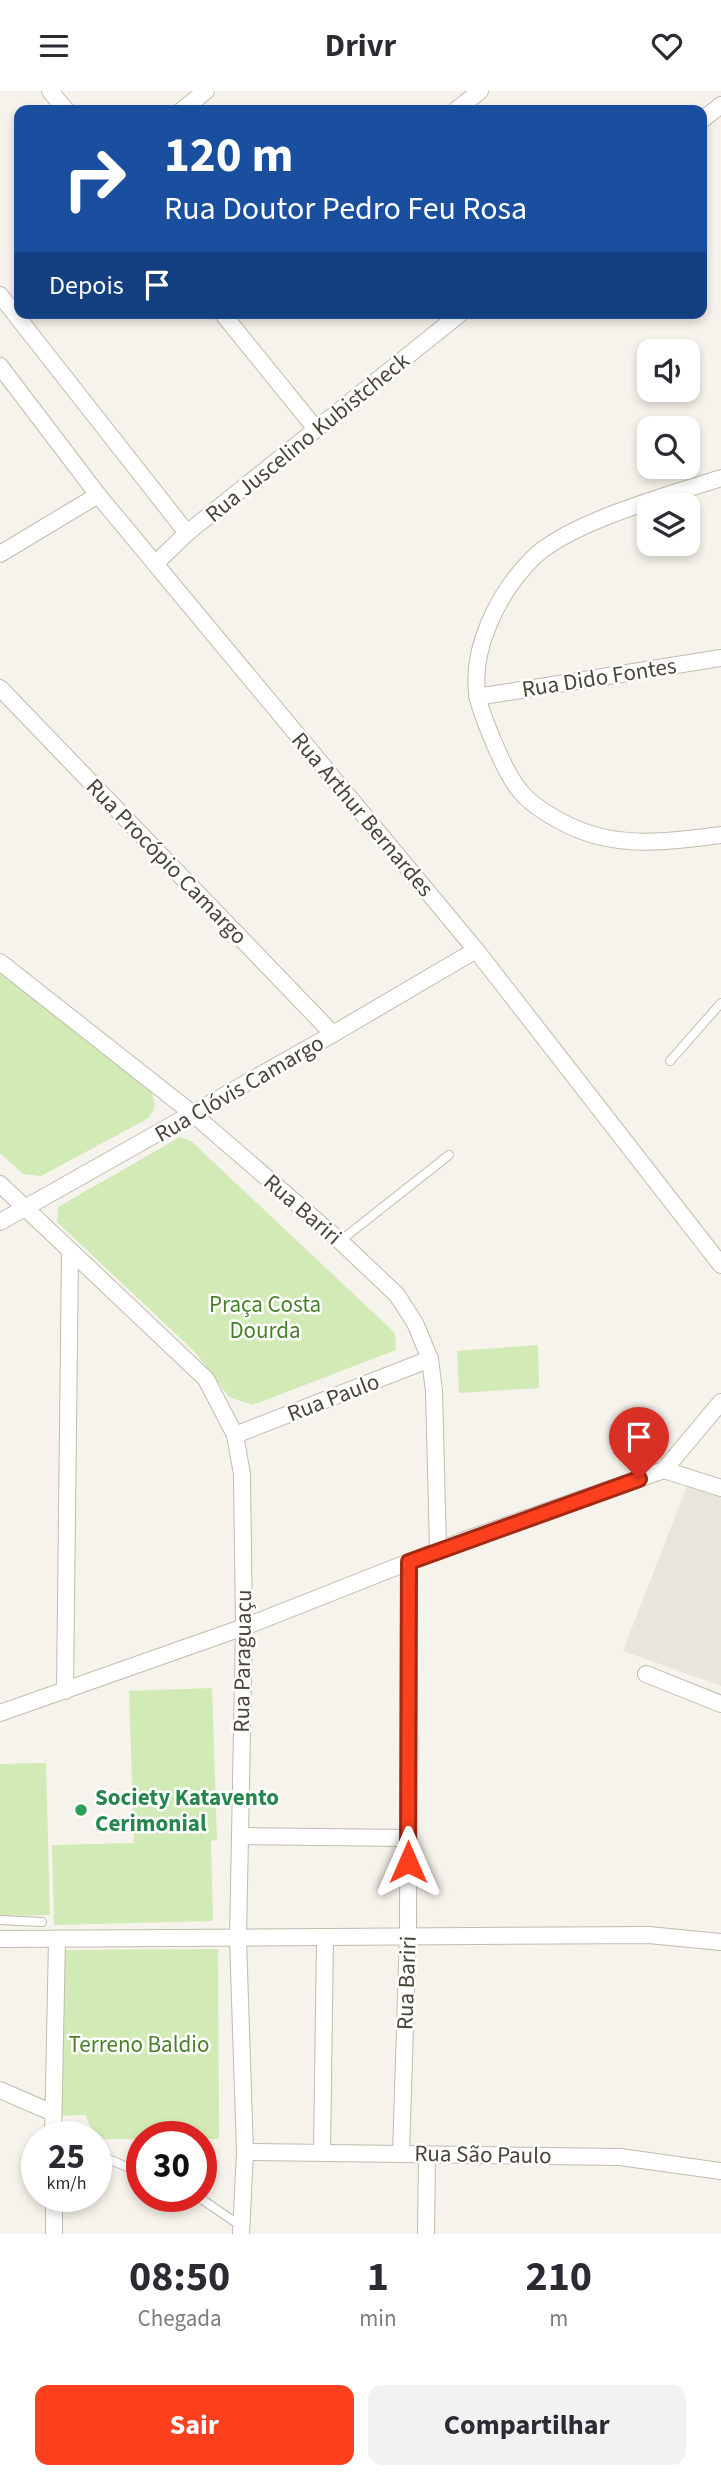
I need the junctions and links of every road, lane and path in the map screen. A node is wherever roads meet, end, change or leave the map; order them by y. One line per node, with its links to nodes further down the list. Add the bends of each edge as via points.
1 (50, 91): 3 (street)
2 (206, 91): 4 (street)
3 (61, 105)
4 (188, 105)
5 (721, 105): 6 (street)
6 (707, 116)
7 (0, 295): 8 (street)
8 (14, 313)
9 (19, 319): 16 (street)
10 (227, 319): 13 (street)
11 (454, 319): 13 (street, Rua Juscelino Kubistcheck)
12 (0, 366): 15 (street, Rua Arthur Bernardes)
13 (316, 429): 16 (street, Rua Juscelino Kubistcheck)
14 (721, 478): 21 (street, via 597,522 533,558 509,586 485,634 477,666)
15 (98, 495): 17 (street); 18 (street, Rua Arthur Bernardes)
16 (187, 533): 18 (street, Rua Juscelino Kubistcheck)
17 (0, 554)
18 (155, 564): 23 (street, Rua Arthur Bernardes)
19 (721, 658): 21 (street, Rua Dido Fontes)
20 (0, 688): 26 (street, Rua Procópio Camargo)
21 (477, 697): 22 (street, via 519,794 571,826 613,839 659,843)
22 (721, 835)
23 (476, 950): 26 (street, Rua Clóvis Camargo); 35 (street, Rua Arthur Bernardes)
24 (0, 962): 28 (street, Rua Bariri)
25 (721, 1003): 27 (lane)
26 (333, 1034): 28 (street, Rua Clóvis Camargo)
27 (670, 1062)
28 (193, 1114): 31 (street, Rua Clóvis Camargo); 33 (street, Rua Bariri)
29 (449, 1154): 33 (lane)
30 (0, 1184): 31 (street, Rua Paraguaçu)
31 (28, 1207): 32 (street, Rua Clóvis Camargo); 34 (street, Rua Paraguaçu)
32 (0, 1222)
33 (340, 1241): 36 (street, Rua Bariri, via 397,1295)
34 (70, 1251): 38 (street, Rua Paraguaçu, via 206,1379); 45 (street)
35 (721, 1265)
36 (430, 1359): 38 (street, Rua Paulo); 41 (street, Rua Bariri)
37 (721, 1402): 39 (street)
38 (235, 1435): 43 (street, Rua Paraguaçu, via 242,1475)
39 (664, 1470): 40 (street); 41 (street)
40 (721, 1488)
41 (438, 1550): 42 (street)
42 (409, 1562): 43 (street); 49 (street, Rua Bariri)
43 (244, 1627): 45 (street); 48 (street, Rua Paraguaçu)
44 (646, 1674): 46 (street)
45 (65, 1691): 47 (street)
46 (721, 1704)
47 (0, 1713)
48 (240, 1836): 49 (street); 56 (street, Rua Paraguaçu)
49 (408, 1838): 52 (street, Rua Bariri)
50 (0, 1920): 51 (lane)
51 (42, 1922)
52 (408, 1934): 53 (street); 57 (street, via 649,1935); 63 (street, Rua Bariri)
53 (325, 1938): 56 (street); 62 (street)
54 (0, 1939): 55 (street)
55 (57, 1939): 56 (street); 59 (street)
56 (238, 1939): 61 (street, Rua Paraguaçu)
57 (721, 1942)
58 (0, 2089): 59 (street)
59 (53, 2113): 60 (street)
60 (53, 2121)
61 (245, 2151): 62 (street, Rua São Paulo); 68 (street, Rua Paraguaçu)
62 (322, 2151): 63 (street, Rua São Paulo)
63 (401, 2153): 64 (street, Rua São Paulo)
64 (427, 2154): 65 (street, Rua São Paulo, via 620,2157); 70 (street)
65 (721, 2171)
66 (217, 2211): 68 (lane)
67 (54, 2212): 69 (street)
68 (241, 2230)
69 (54, 2234)
70 (426, 2234)

